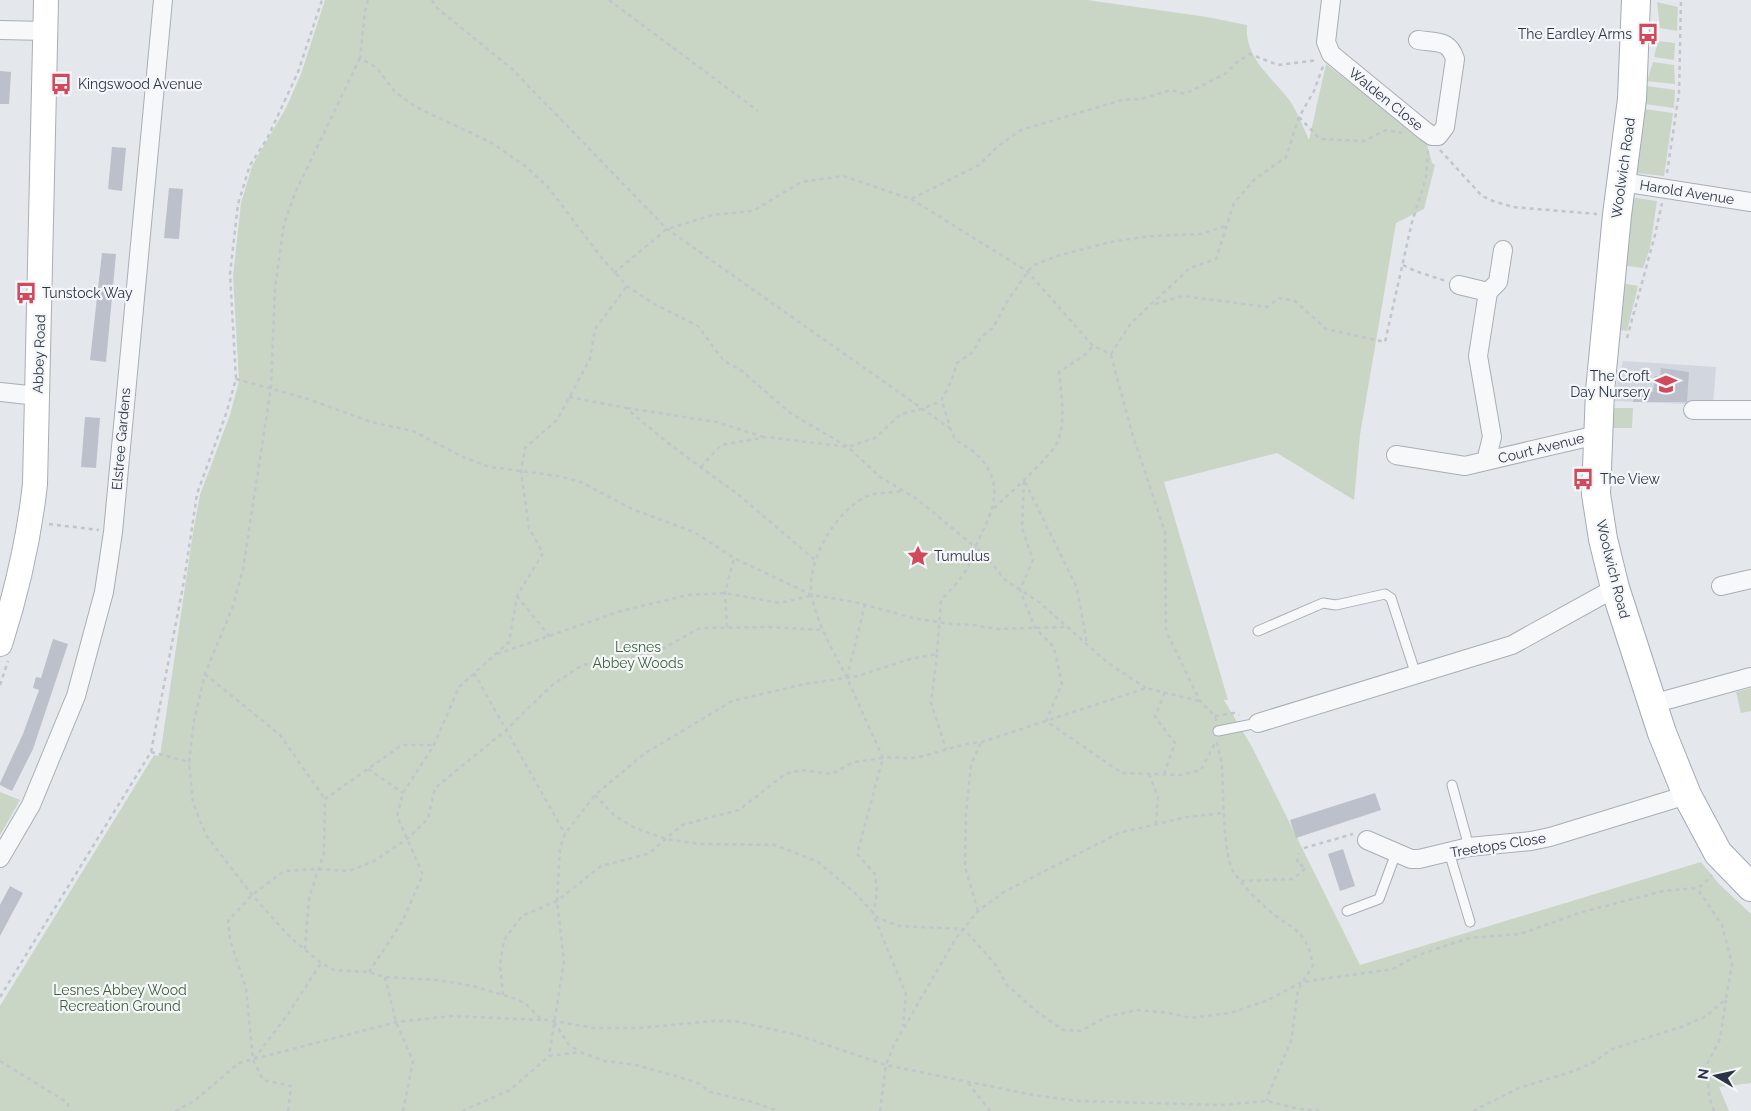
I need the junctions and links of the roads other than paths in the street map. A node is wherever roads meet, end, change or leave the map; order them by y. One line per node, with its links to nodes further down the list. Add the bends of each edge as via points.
1 (46, 0): 6 (main road, Abbey Road)
2 (163, 0): 36 (street, Elstree Gardens, via 113,532 104,592 76,696 32,805)
3 (1330, 0): 7 (street, Walden Close, via 1326,42 1331,54 1432,136 1438,136 1445,127 1455,60 1447,44)
4 (1637, 4): 8 (main road, Woolwich Road, via 1632,99)
5 (0, 30): 6 (street)
6 (46, 31): 14 (main road, Abbey Road)
7 (1418, 40)
8 (1622, 182): 9 (street, Harold Avenue); 17 (main road, Woolwich Road, via 1616,215)
9 (1751, 202)
10 (1503, 250): 12 (street, via 1498,282)
11 (1459, 285): 12 (street)
12 (1488, 292): 19 (street, via 1478,356 1492,437)
13 (0, 392): 14 (street)
14 (38, 396): 24 (main road, Abbey Road, via 30,531 16,594)
15 (1693, 410): 16 (street)
16 (1751, 410)
17 (1597, 435): 19 (street, Court Avenue); 22 (main road, Woolwich Road, via 1596,494 1603,540)
18 (1396, 455): 19 (street, Court Avenue, via 1465,466)
19 (1486, 461)
20 (1751, 579): 21 (street)
21 (1721, 586)
22 (1616, 588): 25 (street, via 1512,645); 27 (main road, Woolwich Road)
23 (1258, 631): 25 (lane, via 1323,603 1336,605 1385,594 1392,598)
24 (0, 644)
25 (1416, 675): 28 (street)
26 (1751, 677): 27 (street)
27 (1652, 704): 31 (main road, Woolwich Road)
28 (1258, 723): 29 (lane)
29 (1218, 731)
30 (1452, 785): 33 (lane)
31 (1687, 795): 33 (street, Treetops Close, via 1550,837); 37 (main road, Woolwich Road, via 1718,852)
32 (1367, 840): 35 (street, Treetops Close)
33 (1469, 847): 34 (street, Treetops Close)
34 (1449, 852): 35 (street, Treetops Close, via 1420,859); 39 (lane)
35 (1396, 853): 38 (lane, via 1379,899)
36 (0, 858)
37 (1751, 887)
38 (1347, 910)
39 (1470, 922)

